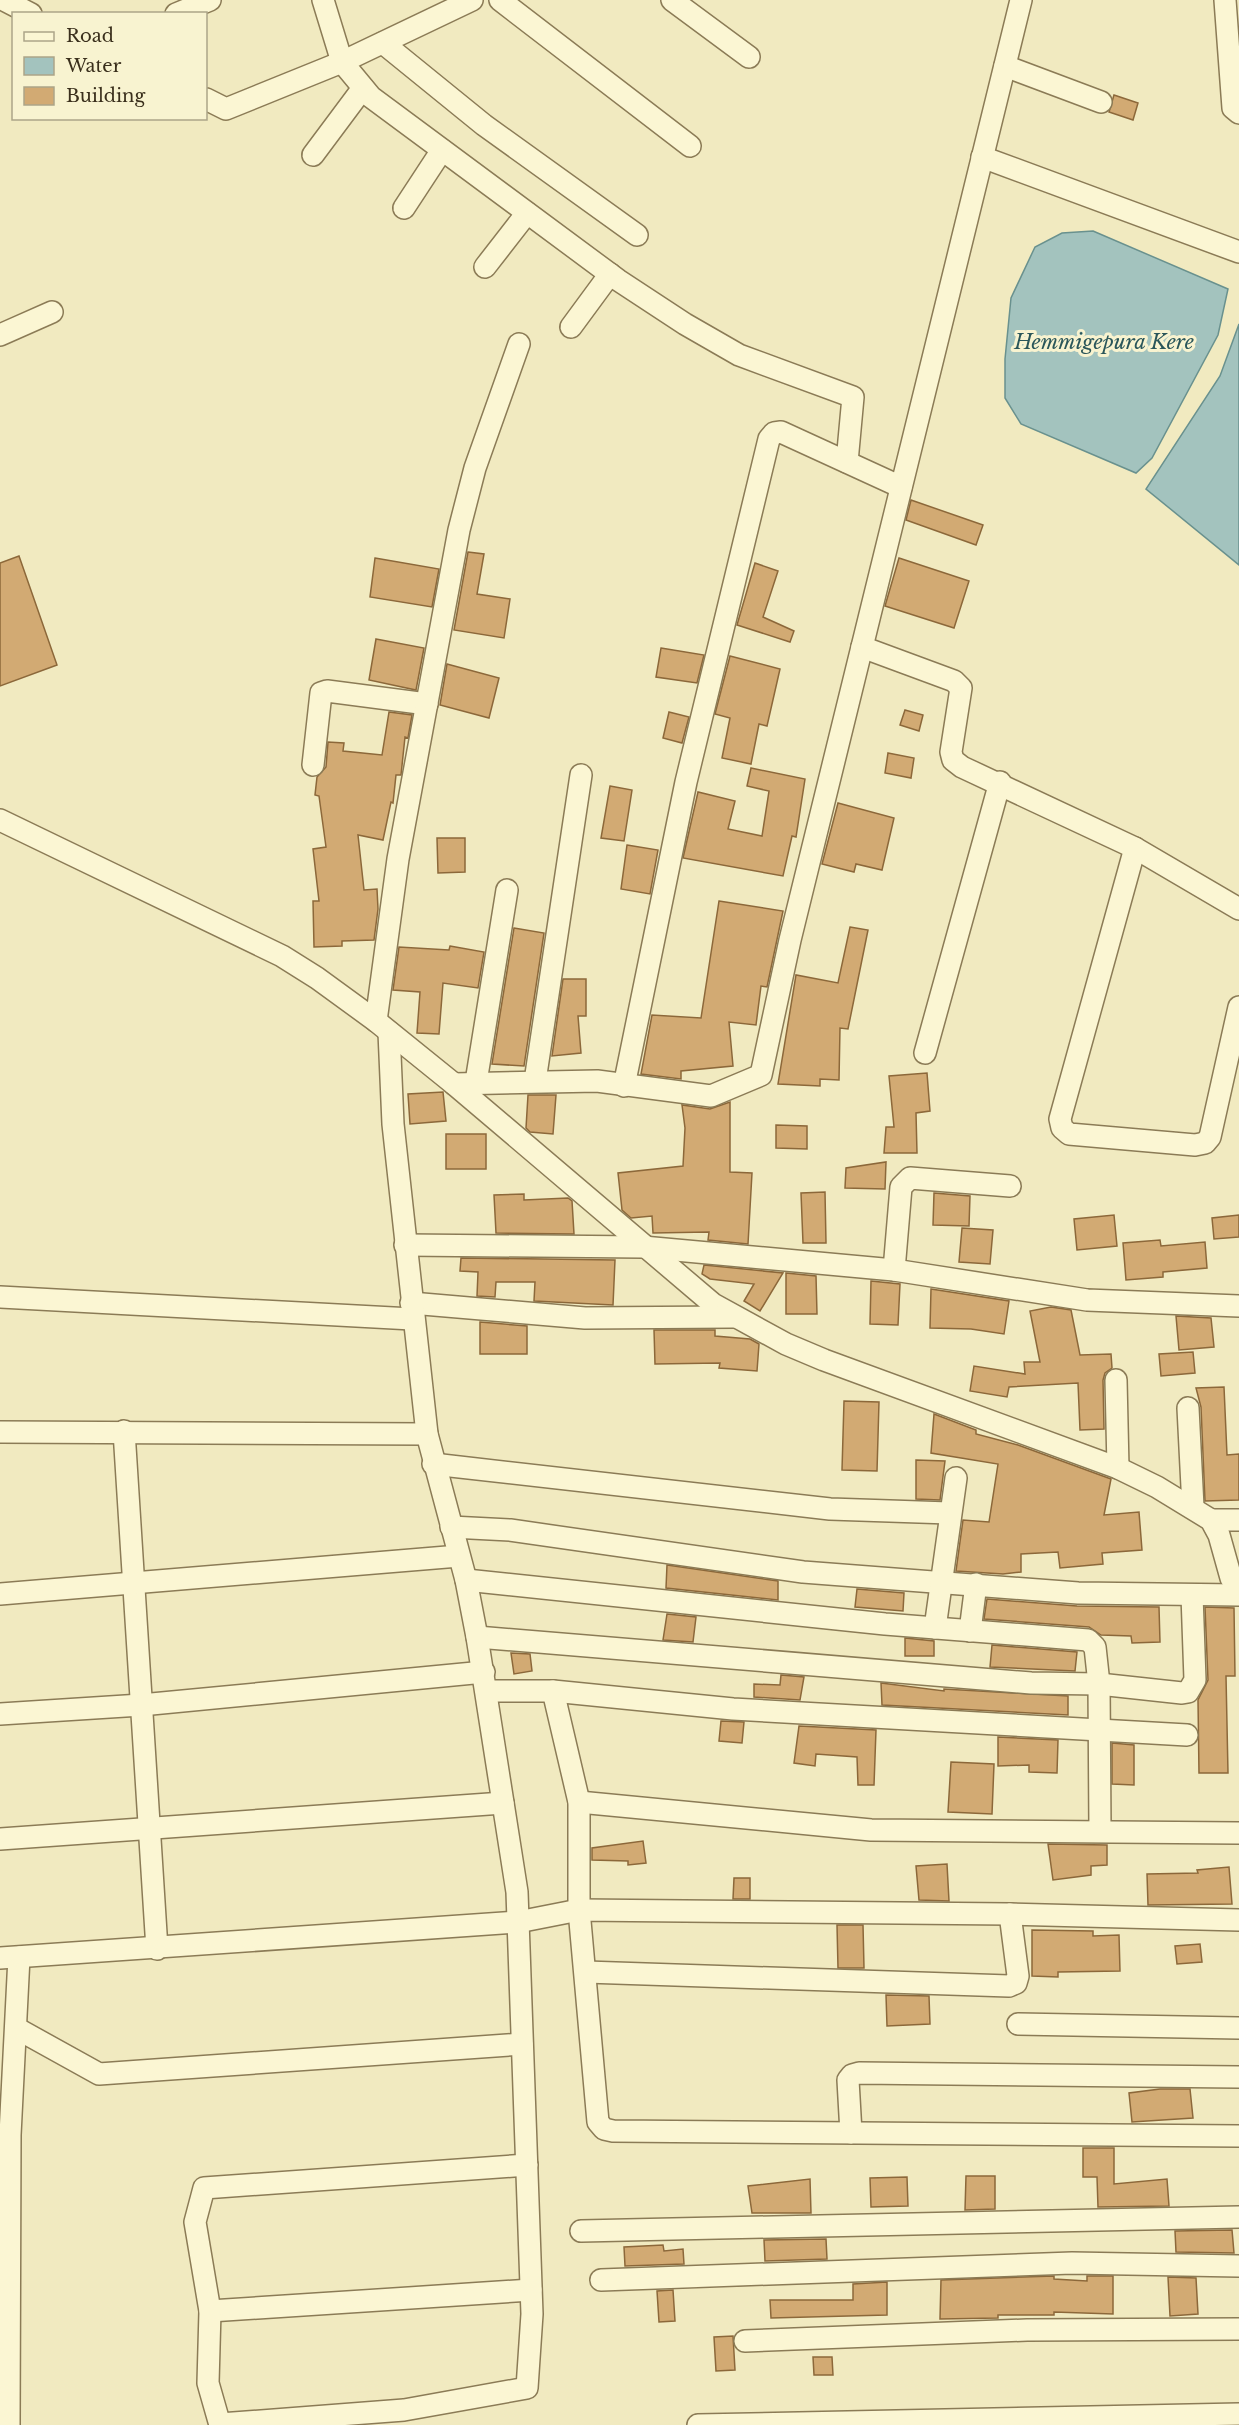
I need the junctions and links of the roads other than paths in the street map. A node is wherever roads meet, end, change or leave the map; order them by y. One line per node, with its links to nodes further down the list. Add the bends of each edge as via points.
1 (4, 0): 9 (street)
2 (210, 0): 10 (street)
3 (323, 0): 14 (street)
4 (472, 0): 12 (street)
5 (500, 0): 20 (street)
6 (672, 0): 13 (street)
7 (1021, 0): 15 (street)
8 (1225, 0): 11 (street)
9 (27, 12)
10 (181, 12)
11 (1233, 25): 19 (street, via 1233,108)
12 (382, 43): 14 (street); 26 (street, via 484,125)
13 (749, 57)
14 (342, 62): 16 (street); 17 (street, via 226,109)
15 (1005, 66): 18 (street); 23 (street)
16 (363, 88): 21 (street); 22 (street)
17 (207, 100)
18 (1101, 102)
19 (1239, 113)
20 (690, 146)
21 (442, 150): 24 (street); 25 (street)
22 (313, 155)
23 (982, 157): 27 (street); 35 (street)
24 (404, 208)
25 (527, 213): 28 (street); 29 (street)
26 (637, 235)
27 (1239, 252)
28 (485, 267)
29 (610, 274): 31 (street); 34 (street, via 739,355 853,397)
30 (52, 312): 32 (street)
31 (571, 327)
32 (0, 335)
33 (519, 344): 37 (street, via 475,468 459,530)
34 (847, 462): 35 (street); 51 (street, via 781,432 769,439 686,782)
35 (901, 487): 36 (street)
36 (862, 647): 40 (street, via 954,681 961,688 961,699 953,760); 51 (street, via 761,1075 711,1096)
37 (427, 704): 38 (street, via 321,693); 46 (street, via 398,859)
38 (313, 765)
39 (581, 775): 48 (street)
40 (1000, 782): 42 (street); 47 (street)
41 (0, 820): 46 (street, via 282,956)
42 (1135, 848): 44 (street); 52 (street, via 1060,1119 1062,1128 1069,1134 1205,1143)
43 (507, 890): 49 (street)
44 (1239, 909)
45 (1239, 1007): 52 (street)
46 (382, 1027): 50 (street); 54 (street)
47 (925, 1053)
48 (536, 1081): 49 (street); 51 (street, via 597,1081)
49 (476, 1082): 50 (street)
50 (454, 1084): 55 (street)
51 (624, 1086)
52 (1229, 1090)
53 (1010, 1186): 56 (street, via 910,1178 901,1186)
54 (405, 1245): 55 (street); 59 (street)
55 (643, 1247): 56 (street); 60 (street)
56 (894, 1270): 58 (street, via 1052,1297)
57 (0, 1297): 59 (street, via 256,1312)
58 (1239, 1306)
59 (411, 1311): 60 (street, via 585,1318); 65 (street)
60 (733, 1317): 67 (street, via 824,1360)
61 (1116, 1380): 67 (street)
62 (1188, 1408): 69 (street)
63 (124, 1431): 64 (street); 65 (street); 77 (street)
64 (0, 1432)
65 (427, 1434): 66 (street)
66 (433, 1464): 70 (street, via 830,1509); 73 (street)
67 (1118, 1468): 69 (street)
68 (956, 1478): 70 (street)
69 (1193, 1507): 71 (street)
70 (949, 1513): 76 (street)
71 (1211, 1520): 72 (street); 79 (street)
72 (1239, 1520)
73 (451, 1527): 74 (street); 76 (street, via 520,1531 804,1572)
74 (459, 1556): 75 (street); 77 (street)
75 (466, 1580): 82 (street); 84 (street)
76 (942, 1581): 78 (street); 82 (street)
77 (133, 1584): 80 (street); 88 (street)
78 (976, 1584): 81 (street, via 1078,1593); 83 (street)
79 (1239, 1593): 81 (street)
80 (0, 1594)
81 (1192, 1595): 86 (street, via 1195,1680 1188,1692)
82 (936, 1628): 83 (street)
83 (970, 1631): 86 (street, via 1088,1640 1095,1647)
84 (477, 1637): 85 (street); 86 (street, via 1031,1683)
85 (486, 1682): 87 (street); 88 (street); 93 (street)
86 (1099, 1684): 90 (street)
87 (553, 1691): 90 (street, via 733,1709); 92 (street)
88 (141, 1705): 89 (street); 94 (street)
89 (0, 1714)
90 (1098, 1732): 91 (street); 95 (street)
91 (1187, 1736)
92 (579, 1802): 95 (street, via 871,1830); 98 (street)
93 (503, 1803): 94 (street); 101 (street)
94 (148, 1827): 97 (street); 102 (street)
95 (1100, 1831): 96 (street)
96 (1239, 1833)
97 (0, 1839)
98 (579, 1910): 99 (street); 101 (street); 104 (street)
99 (1010, 1914): 100 (street); 104 (street, via 1018,1976 1016,1983 1009,1986)
100 (1239, 1920)
101 (518, 1922): 102 (street); 108 (street)
102 (157, 1948): 103 (street)
103 (10, 1958): 106 (street)
104 (586, 1972): 110 (street, via 598,2122 604,2129)
105 (1018, 2024): 107 (street)
106 (16, 2028): 108 (street, via 99,2074); 124 (street, via 10,2135)
107 (1239, 2028)
108 (522, 2044): 112 (street)
109 (1239, 2078): 110 (street, via 859,2073 848,2080)
110 (850, 2133): 111 (street)
111 (1239, 2136)
112 (527, 2165): 117 (street); 118 (street, via 204,2188 195,2222)
113 (1239, 2217): 114 (street)
114 (581, 2231)
115 (1239, 2266): 116 (street, via 1071,2263)
116 (601, 2280)
117 (531, 2290): 118 (street); 123 (street, via 527,2388 404,2410)
118 (210, 2311): 123 (street, via 208,2383)
119 (1239, 2329): 120 (street, via 1027,2330)
120 (745, 2341)
121 (1239, 2414): 122 (street)
122 (1120, 2422): 125 (street)
123 (220, 2424)
124 (9, 2425)
125 (698, 2425)

